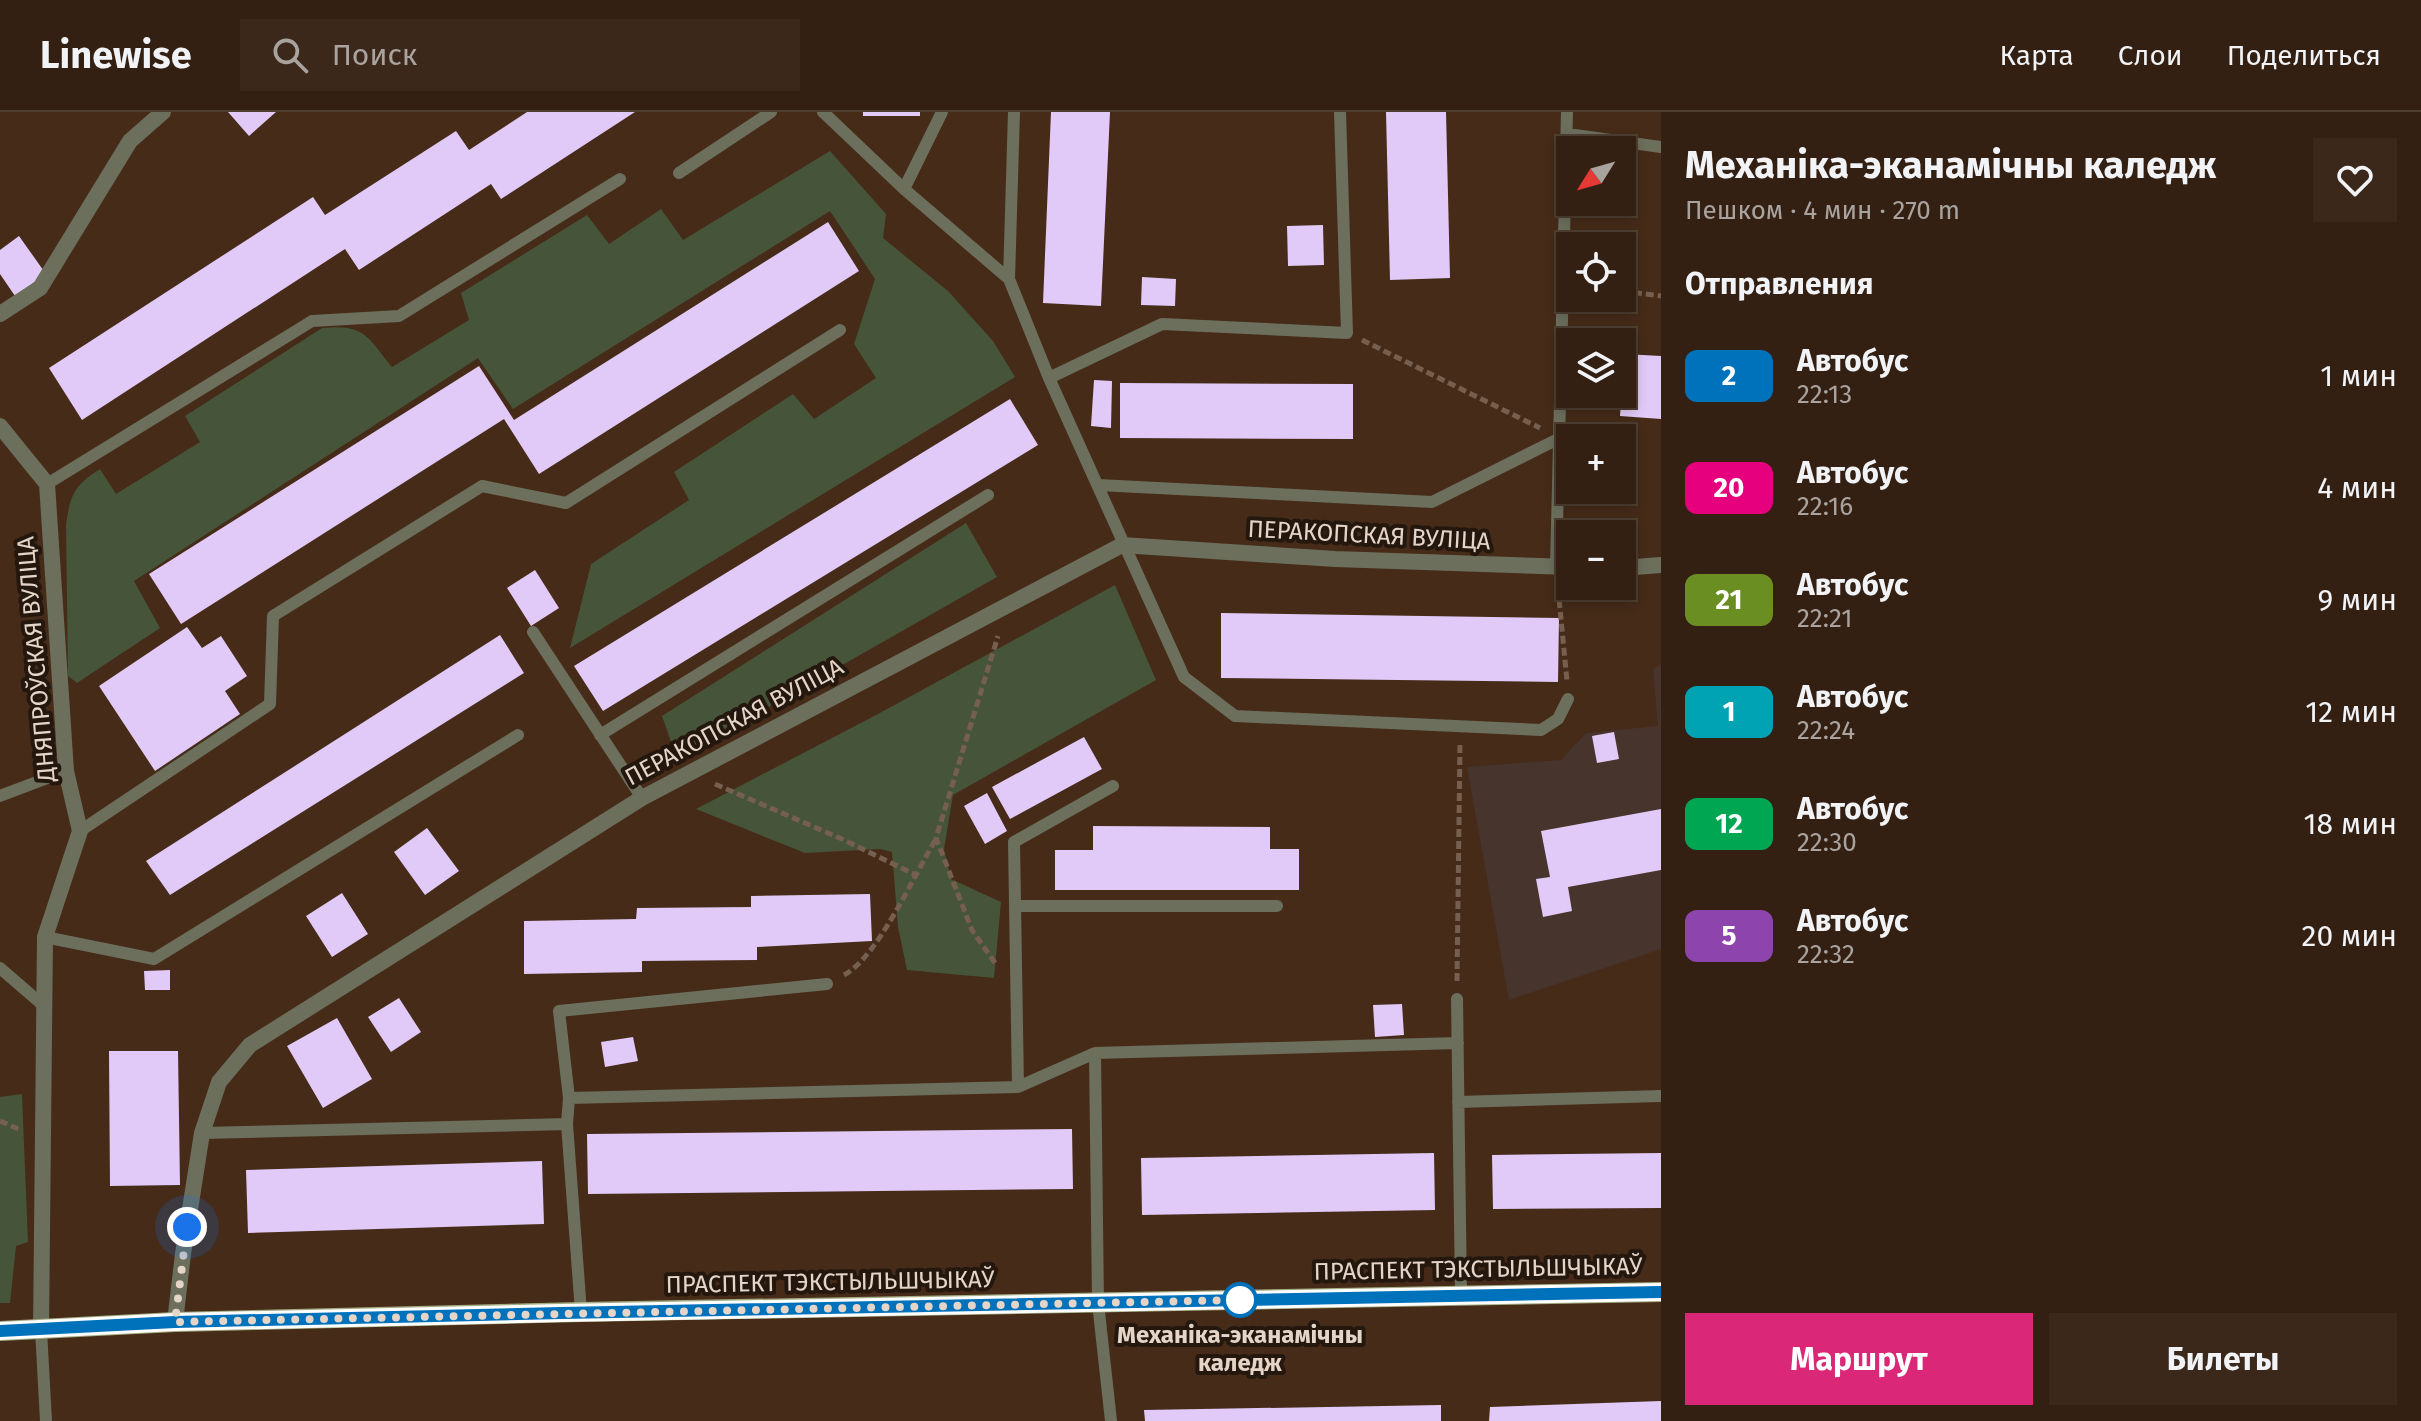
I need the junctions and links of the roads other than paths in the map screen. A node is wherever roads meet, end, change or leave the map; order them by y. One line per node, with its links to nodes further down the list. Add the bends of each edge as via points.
1 (163, 112): 14 (street, via 130,141 40,288)
2 (771, 112): 10 (lane)
3 (823, 112): 12 (lane)
4 (942, 112): 12 (lane)
5 (1014, 112): 13 (lane)
6 (1340, 112): 16 (lane, via 1347,333 1162,324)
7 (1567, 112): 8 (lane)
8 (1568, 134): 9 (lane); 17 (lane)
9 (1661, 147)
10 (679, 173)
11 (620, 179): 20 (lane, via 399,316 312,321)
12 (904, 189): 13 (lane)
13 (1009, 279): 16 (lane)
14 (0, 314)
15 (840, 330): 35 (lane, via 566,503 482,486 273,616 270,704)
16 (1049, 378): 21 (lane)
17 (1560, 424)
18 (0, 426): 20 (street)
19 (1556, 440): 21 (lane, via 1432,502)
20 (47, 484): 31 (street, ДНЯПРОЎСКАЯ ВУЛІЦА)
21 (1098, 485): 23 (lane)
22 (988, 495): 30 (lane)
23 (1122, 545): 25 (street, ПЕРАКОПСКАЯ ВУЛІЦА); 28 (lane, via 1184,677 1235,716 1541,730 1558,719); 34 (street, ПЕРАКОПСКАЯ ВУЛІЦА)
24 (1661, 565): 26 (street)
25 (1556, 567)
26 (1636, 567)
27 (533, 632): 30 (lane)
28 (1568, 699)
29 (518, 735): 38 (lane, via 154,959)
30 (600, 735): 34 (lane)
31 (66, 771): 33 (lane); 35 (street, ДНЯПРОЎСКАЯ ВУЛІЦА)
32 (1113, 786): 36 (lane, via 1014,842)
33 (0, 796)
34 (642, 798): 50 (street, ПЕРАКОПСКАЯ ВУЛІЦА, via 250,1045 219,1082)
35 (80, 831): 38 (street)
36 (1015, 906): 37 (lane); 45 (lane)
37 (1277, 906)
38 (45, 937): 42 (street)
39 (0, 968): 42 (lane)
40 (827, 984): 47 (lane, via 559,1011)
41 (1457, 999): 43 (lane)
42 (44, 1006): 56 (street)
43 (1458, 1043): 44 (lane); 48 (lane)
44 (1095, 1053): 45 (lane); 53 (lane)
45 (1018, 1087): 47 (lane)
46 (1661, 1096): 48 (lane)
47 (569, 1098): 49 (lane)
48 (1458, 1102): 52 (lane)
49 (567, 1124): 50 (lane); 54 (lane)
50 (202, 1133): 55 (street, ПЕРАКОПСКАЯ ВУЛІЦА)
51 (1661, 1292): 52 (main road, ПРАСПЕКТ ТЭКСТЫЛЬШЧЫКАЎ)
52 (1461, 1295): 53 (main road, ПРАСПЕКТ ТЭКСТЫЛЬШЧЫКАЎ)
53 (1098, 1303): 54 (main road, ПРАСПЕКТ ТЭКСТЫЛЬШЧЫКАЎ); 59 (lane)
54 (581, 1312): 55 (main road, ПРАСПЕКТ ТЭКСТЫЛЬШЧЫКАЎ)
55 (175, 1322): 56 (main road, ПРАСПЕКТ ТЭКСТЫЛЬШЧЫКАЎ)
56 (41, 1330): 57 (main road, ПРАСПЕКТ ТЭКСТЫЛЬШЧЫКАЎ); 58 (lane)
57 (0, 1331)
58 (46, 1421)
59 (1111, 1421)

